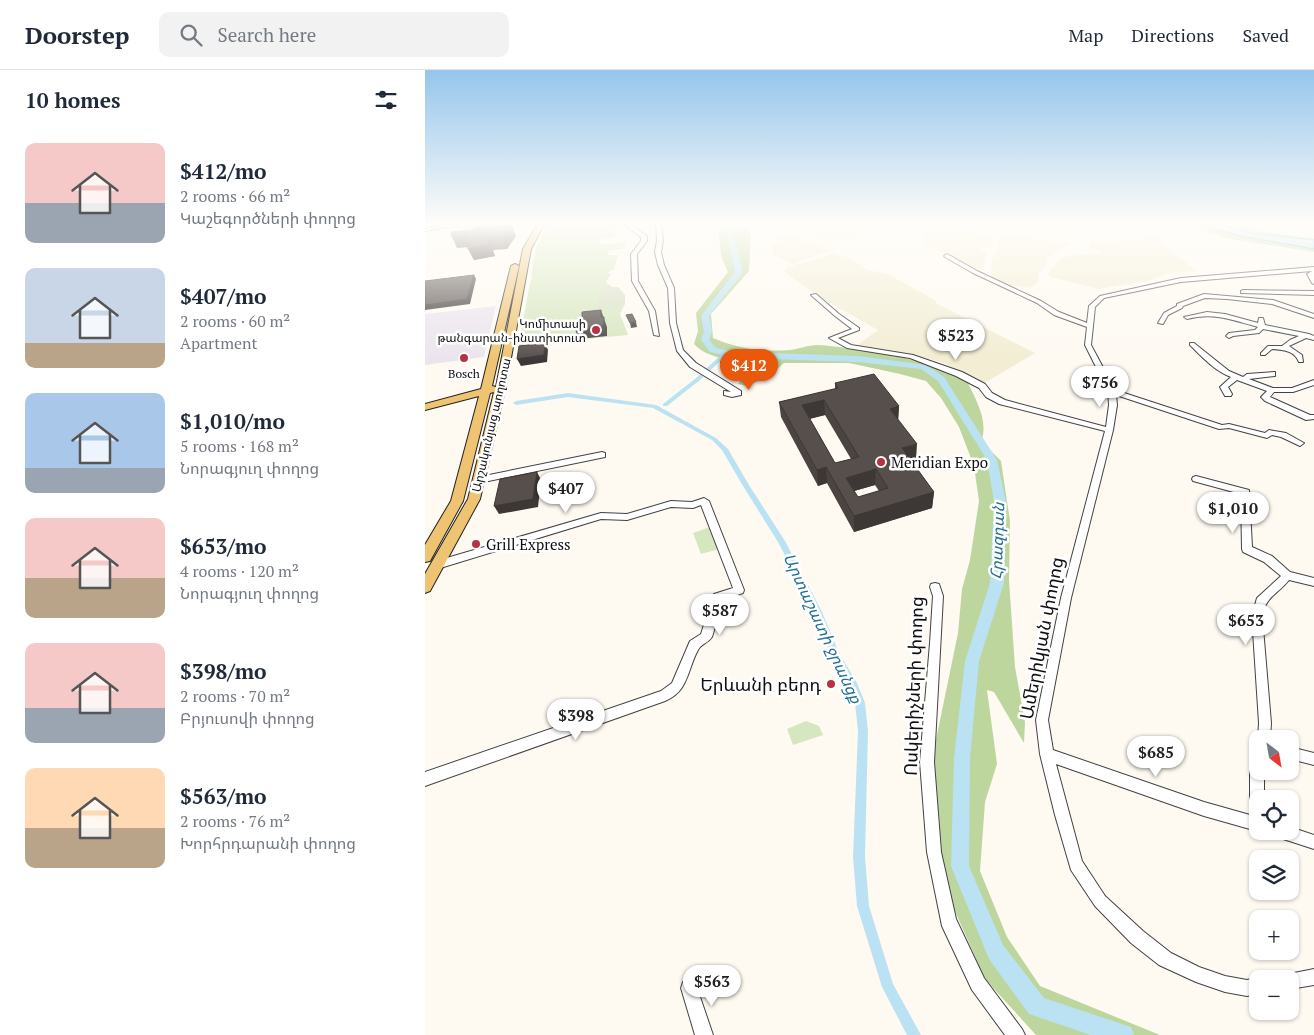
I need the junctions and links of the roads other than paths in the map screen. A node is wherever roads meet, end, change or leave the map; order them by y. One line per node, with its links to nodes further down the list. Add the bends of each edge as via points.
1 (514, 270): 35 (main road, Արշակունյաց պողոտա)
2 (523, 270): 29 (main road, Արշակունյաց պողոտա)
3 (635, 270): 18 (street, via 635,281 652,311)
4 (663, 270): 33 (street, via 671,288 673,323 680,351 684,358 738,393)
5 (972, 270): 15 (street, via 1074,322)
6 (1314, 271): 7 (street, via 1311,274); 15 (street, Ամերիկյան փողոց, via 1181,280 1103,297 1092,306)
7 (1314, 282)
8 (1241, 292): 9 (street)
9 (1314, 293)
10 (813, 295): 39 (street, via 857,329 832,338 849,347 911,356 959,374 1002,402)
11 (1187, 316): 16 (street, via 1215,312)
12 (1314, 316): 14 (street, via 1273,302 1204,296 1179,305 1166,314)
13 (1261, 319): 16 (street)
14 (1161, 324)
15 (1090, 326): 32 (street, Ամերիկյան փողոց, via 1088,345)
16 (1262, 326): 19 (street, via 1257,332); 20 (street)
17 (1314, 331): 20 (street)
18 (657, 335)
19 (1231, 335)
20 (1306, 336): 21 (street); 23 (street)
21 (1314, 338)
22 (1192, 344): 27 (street, via 1210,362)
23 (1286, 347): 24 (street, via 1270,347); 25 (street, via 1300,356)
24 (1263, 354)
25 (1301, 362)
26 (1272, 374): 28 (street, via 1247,376)
27 (1235, 378): 28 (street); 34 (street, via 1224,387)
28 (1245, 381): 31 (street)
29 (501, 382): 35 (main road); 36 (main road, Արշակունյաց պողոտա)
30 (1314, 382): 31 (street, via 1293,390)
31 (1272, 390): 38 (street, via 1265,397 1309,418)
32 (1112, 391): 39 (street, Ամերիկյան փողոց); 40 (street, via 1223,427 1267,436 1269,432 1283,434)
33 (727, 393)
34 (1228, 394)
35 (484, 397): 36 (main road); 37 (main road, via 467,397); 45 (main road, Արշակունյաց պողոտա)
36 (497, 400): 43 (main road, Արշակունյաց պողոտա)
37 (425, 407)
38 (1314, 417)
39 (1109, 430): 52 (street, Ամերիկյան փողոց, via 1066,598 1043,720)
40 (1300, 443)
41 (603, 455): 43 (street)
42 (1196, 479): 47 (street, via 1246,492 1247,549 1268,559)
43 (479, 480): 44 (main road, Արշակունյաց պողոտա)
44 (474, 499): 45 (main road, via 464,497); 46 (main road, Արշակունյաց պողոտա)
45 (457, 501): 46 (main road, Արշակունյաց պողոտա)
46 (431, 561): 50 (main road, Արշակունյաց պողոտա); 55 (street, via 601,516 627,517 671,504 693,505 704,501 739,590 718,597 706,637 694,644 677,686 665,695)
47 (1287, 575): 48 (street); 51 (street, via 1281,585 1264,596 1257,616)
48 (1314, 582)
49 (935, 586): 64 (street, Ոսկերիչների փողոց, via 938,596 927,762 934,852 948,920 977,984)
50 (425, 587)
51 (1265, 730)
52 (1047, 754): 56 (street); 62 (street, Ամերիկյան փողոց, via 1076,865 1101,901 1165,960 1225,984)
53 (1299, 755): 54 (street)
54 (1314, 759)
55 (425, 779)
56 (1249, 822)
57 (1299, 837): 58 (street)
58 (1314, 842)
59 (1314, 977): 60 (street)
60 (1299, 980)
61 (689, 988): 63 (street)
62 (1249, 988)
63 (704, 1035)
64 (1016, 1035)

